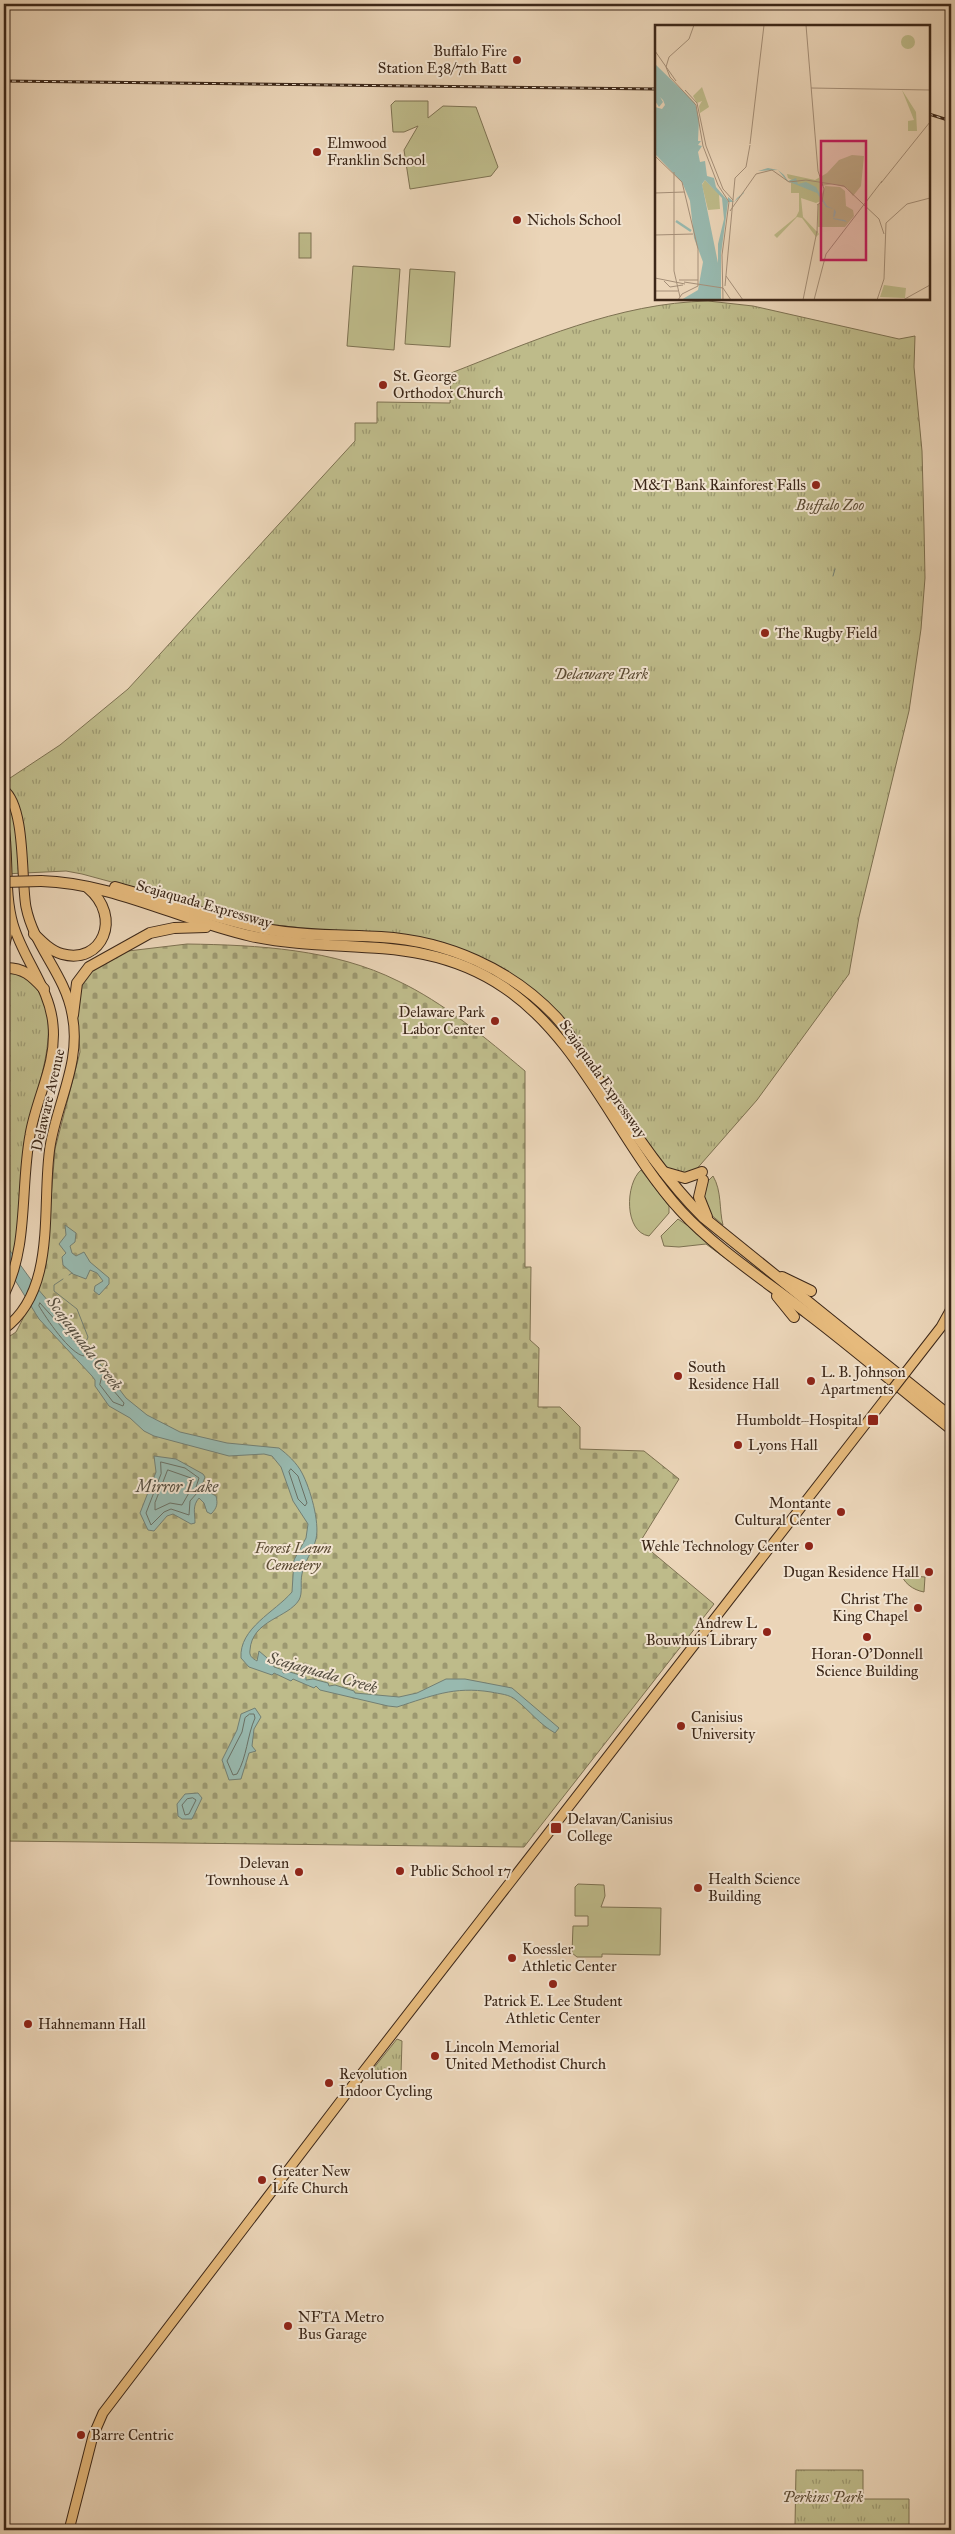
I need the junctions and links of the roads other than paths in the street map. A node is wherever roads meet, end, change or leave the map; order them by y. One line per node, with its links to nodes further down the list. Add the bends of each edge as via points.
1 (4, 790): 9 (main road, Delaware Avenue, via 11,800 21,837 25,901)
2 (4, 826): 7 (main road, Delaware Avenue)
3 (4, 876): 4 (highway, Scajaquada Expressway)
4 (40, 877): 5 (highway, Scajaquada Expressway, bridge); 6 (highway, Scajaquada Expressway); 14 (highway, Scajaquada Expressway, via 76,877 102,883 264,929 407,940 444,949 494,968 511,978 557,1018)
5 (4, 882)
6 (85, 885): 8 (highway, Scajaquada Expressway); 9 (highway, via 101,900 107,916 106,929 96,945 77,955 61,954 47,947)
7 (9, 910): 10 (highway); 12 (main road, Delaware Avenue, via 24,954)
8 (232, 930): 13 (highway, via 195,926 165,930 106,956 80,976 74,994); 17 (highway, Scajaquada Expressway, via 280,941 394,948 432,954 466,966 507,988 556,1034 653,1177 683,1214)
9 (34, 934): 13 (main road, Delaware Avenue, via 60,976)
10 (4, 946)
11 (4, 968): 12 (highway, via 23,970)
12 (44, 989): 19 (main road, Delaware Avenue, via 51,1009 52,1058 29,1137 19,1253)
13 (73, 1015): 24 (main road, Delaware Avenue, via 73,1062 50,1147 45,1234 36,1277 25,1306)
14 (664, 1172): 15 (highway, Scajaquada Expressway, via 685,1199); 15 (highway, via 685,1178 703,1176 699,1200)
15 (712, 1224): 16 (highway, Scajaquada Expressway)
16 (774, 1275): 18 (highway); 25 (highway, Scajaquada Expressway)
17 (771, 1286): 21 (highway); 26 (highway, Scajaquada Expressway)
18 (811, 1290)
19 (4, 1295)
20 (951, 1309): 23 (main road)
21 (794, 1317)
22 (951, 1321): 23 (main road)
23 (942, 1327): 27 (main road, bridge, via 103,2413 91,2442)
24 (4, 1329)
25 (951, 1417)
26 (951, 1429)
27 (69, 2530)

